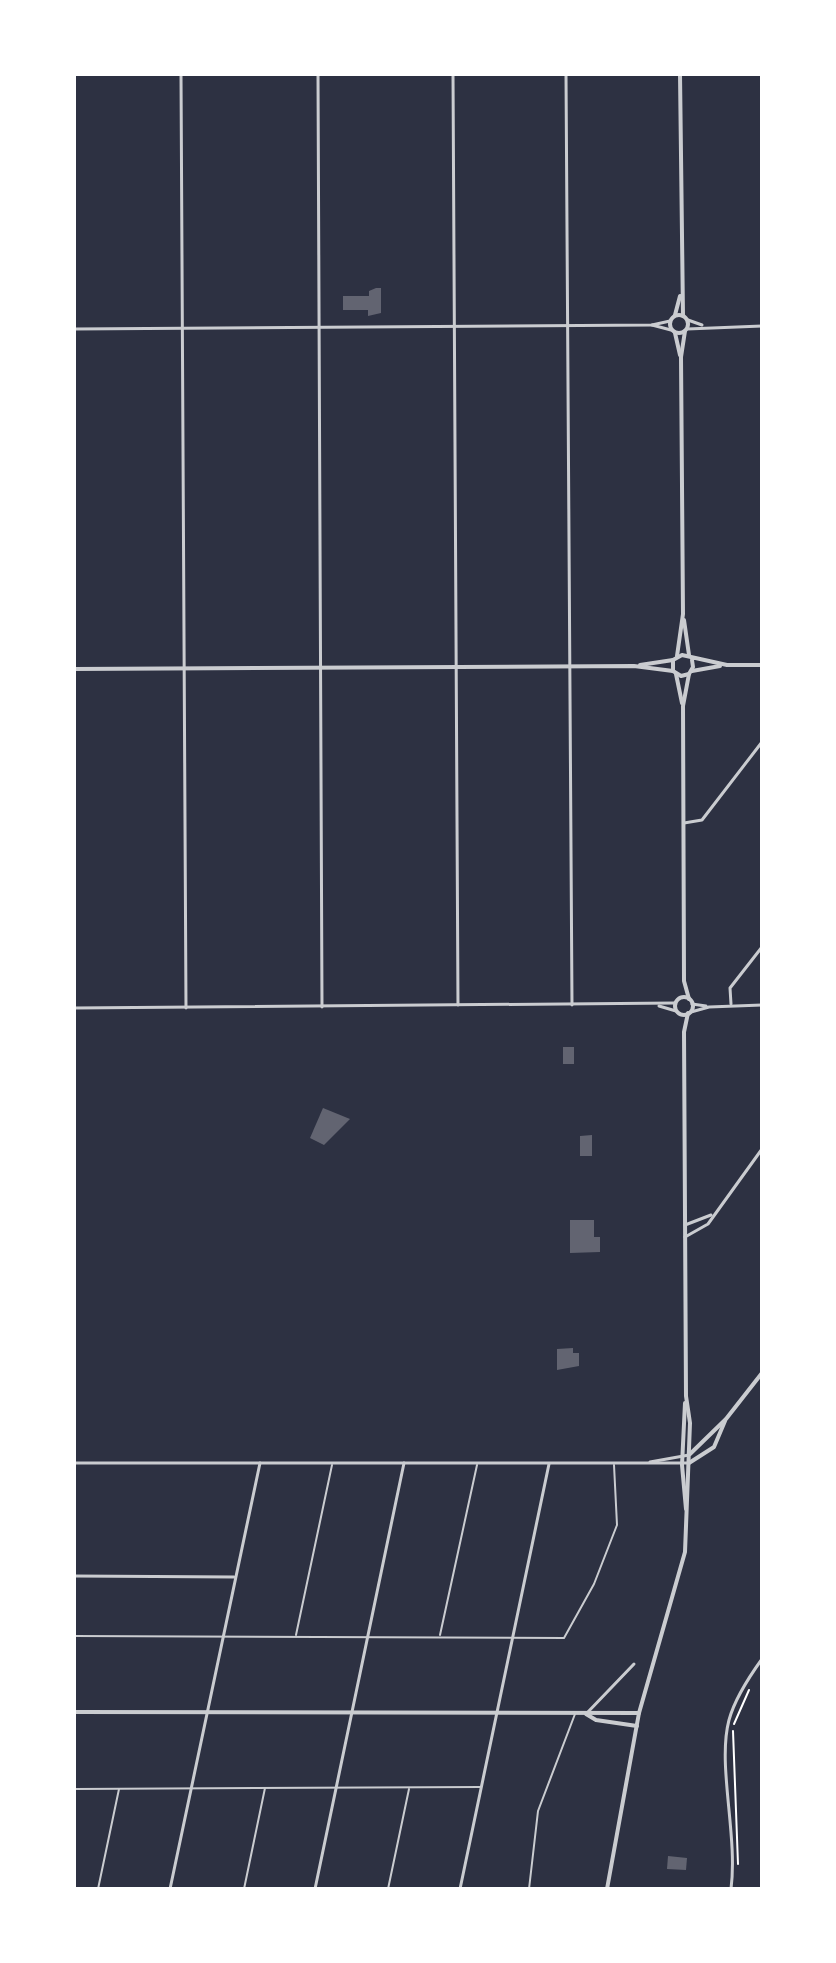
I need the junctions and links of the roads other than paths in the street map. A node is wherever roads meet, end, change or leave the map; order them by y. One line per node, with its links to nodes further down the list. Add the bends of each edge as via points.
1 (181, 74): 17 (street)
2 (318, 74): 15 (street)
3 (453, 74): 16 (street)
4 (566, 74): 12 (street)
5 (680, 74): 6 (street)
6 (681, 294): 7 (street); 8 (street)
7 (675, 316): 8 (street); 10 (street)
8 (683, 316): 9 (street)
9 (688, 320): 13 (street); 19 (street)
10 (670, 321): 11 (street); 20 (street)
11 (652, 325): 12 (street); 20 (street)
12 (567, 326): 16 (street); 28 (street)
13 (706, 326): 14 (street); 19 (street)
14 (762, 326)
15 (319, 327): 16 (street); 17 (street); 30 (street)
16 (455, 327): 27 (street)
17 (182, 328): 18 (street); 31 (street)
18 (74, 329)
19 (686, 330): 20 (street); 21 (street)
20 (673, 331): 21 (street)
21 (681, 357): 22 (street)
22 (683, 614): 23 (street); 24 (street)
23 (675, 658): 24 (street); 29 (street); 33 (street)
24 (691, 658): 25 (street); 34 (street)
25 (727, 665): 26 (street); 34 (street)
26 (762, 665)
27 (456, 666): 28 (street); 30 (street); 42 (street)
28 (569, 666): 29 (street); 43 (street)
29 (634, 666): 33 (street)
30 (321, 667): 31 (street); 47 (street)
31 (184, 668): 32 (street); 50 (street)
32 (74, 669)
33 (675, 672): 34 (street); 35 (street)
34 (690, 673): 35 (street)
35 (683, 706): 37 (street)
36 (762, 742): 37 (street, via 702,820)
37 (684, 823): 39 (street)
38 (762, 947): 45 (street, via 730,988)
39 (684, 981): 40 (street); 41 (street)
40 (677, 1001): 41 (street); 44 (street); 51 (street)
41 (691, 1001): 48 (street); 52 (street)
42 (458, 1005): 43 (street); 47 (street)
43 (572, 1005): 44 (street)
44 (655, 1005): 51 (street)
45 (731, 1005): 46 (street); 48 (street)
46 (762, 1005)
47 (322, 1007): 50 (street)
48 (709, 1007): 52 (street)
49 (74, 1008): 50 (street)
50 (186, 1008)
51 (678, 1012): 52 (street); 53 (street)
52 (690, 1012): 53 (street)
53 (684, 1032): 56 (street)
54 (762, 1149): 55 (street)
55 (714, 1213): 56 (street); 57 (street, via 708,1224)
56 (685, 1225): 57 (street)
57 (685, 1237): 59 (street)
58 (762, 1373): 60 (street)
59 (686, 1396): 61 (street); 62 (street)
60 (726, 1419): 61 (street); 68 (street, via 714,1447)
61 (689, 1455): 62 (street); 68 (street)
62 (682, 1456): 67 (street); 72 (street)
63 (74, 1463): 64 (street)
64 (260, 1463): 65 (street); 75 (street)
65 (332, 1463): 66 (street); 78 (lane)
66 (404, 1463): 69 (street); 80 (street)
67 (646, 1463): 71 (street); 72 (street)
68 (689, 1463): 72 (street); 73 (street)
69 (478, 1464): 70 (street); 79 (lane)
70 (549, 1464): 71 (street); 81 (street)
71 (614, 1464): 81 (lane, via 617,1525 594,1584 564,1638)
72 (682, 1465): 73 (street)
73 (686, 1511): 89 (street, via 681,1574)
74 (74, 1576): 75 (street)
75 (236, 1577): 76 (street)
76 (224, 1635): 77 (lane); 78 (lane); 85 (street)
77 (74, 1636)
78 (295, 1636): 80 (lane)
79 (440, 1636): 80 (lane); 81 (lane)
80 (368, 1637): 86 (street)
81 (512, 1637): 87 (street)
82 (762, 1659): 107 (street, via 734,1707 727,1731 734,1838)
83 (634, 1664): 90 (street)
84 (74, 1712): 85 (street)
85 (207, 1712): 86 (street); 94 (street)
86 (352, 1712): 87 (street); 96 (street)
87 (497, 1713): 88 (street); 92 (street)
88 (576, 1713): 90 (street); 105 (lane, via 538,1811)
89 (639, 1713): 90 (street); 91 (street)
90 (586, 1714): 91 (street)
91 (637, 1726): 106 (street)
92 (482, 1787): 98 (lane); 104 (street)
93 (119, 1788): 94 (lane); 97 (lane); 99 (lane)
94 (190, 1788): 95 (lane); 100 (street)
95 (265, 1788): 96 (lane); 101 (lane)
96 (337, 1788): 98 (lane); 102 (street)
97 (74, 1789)
98 (409, 1789): 103 (lane)
99 (98, 1889)
100 (170, 1889)
101 (244, 1889)
102 (315, 1889)
103 (388, 1889)
104 (460, 1889)
105 (529, 1889)
106 (607, 1889)
107 (731, 1889)

